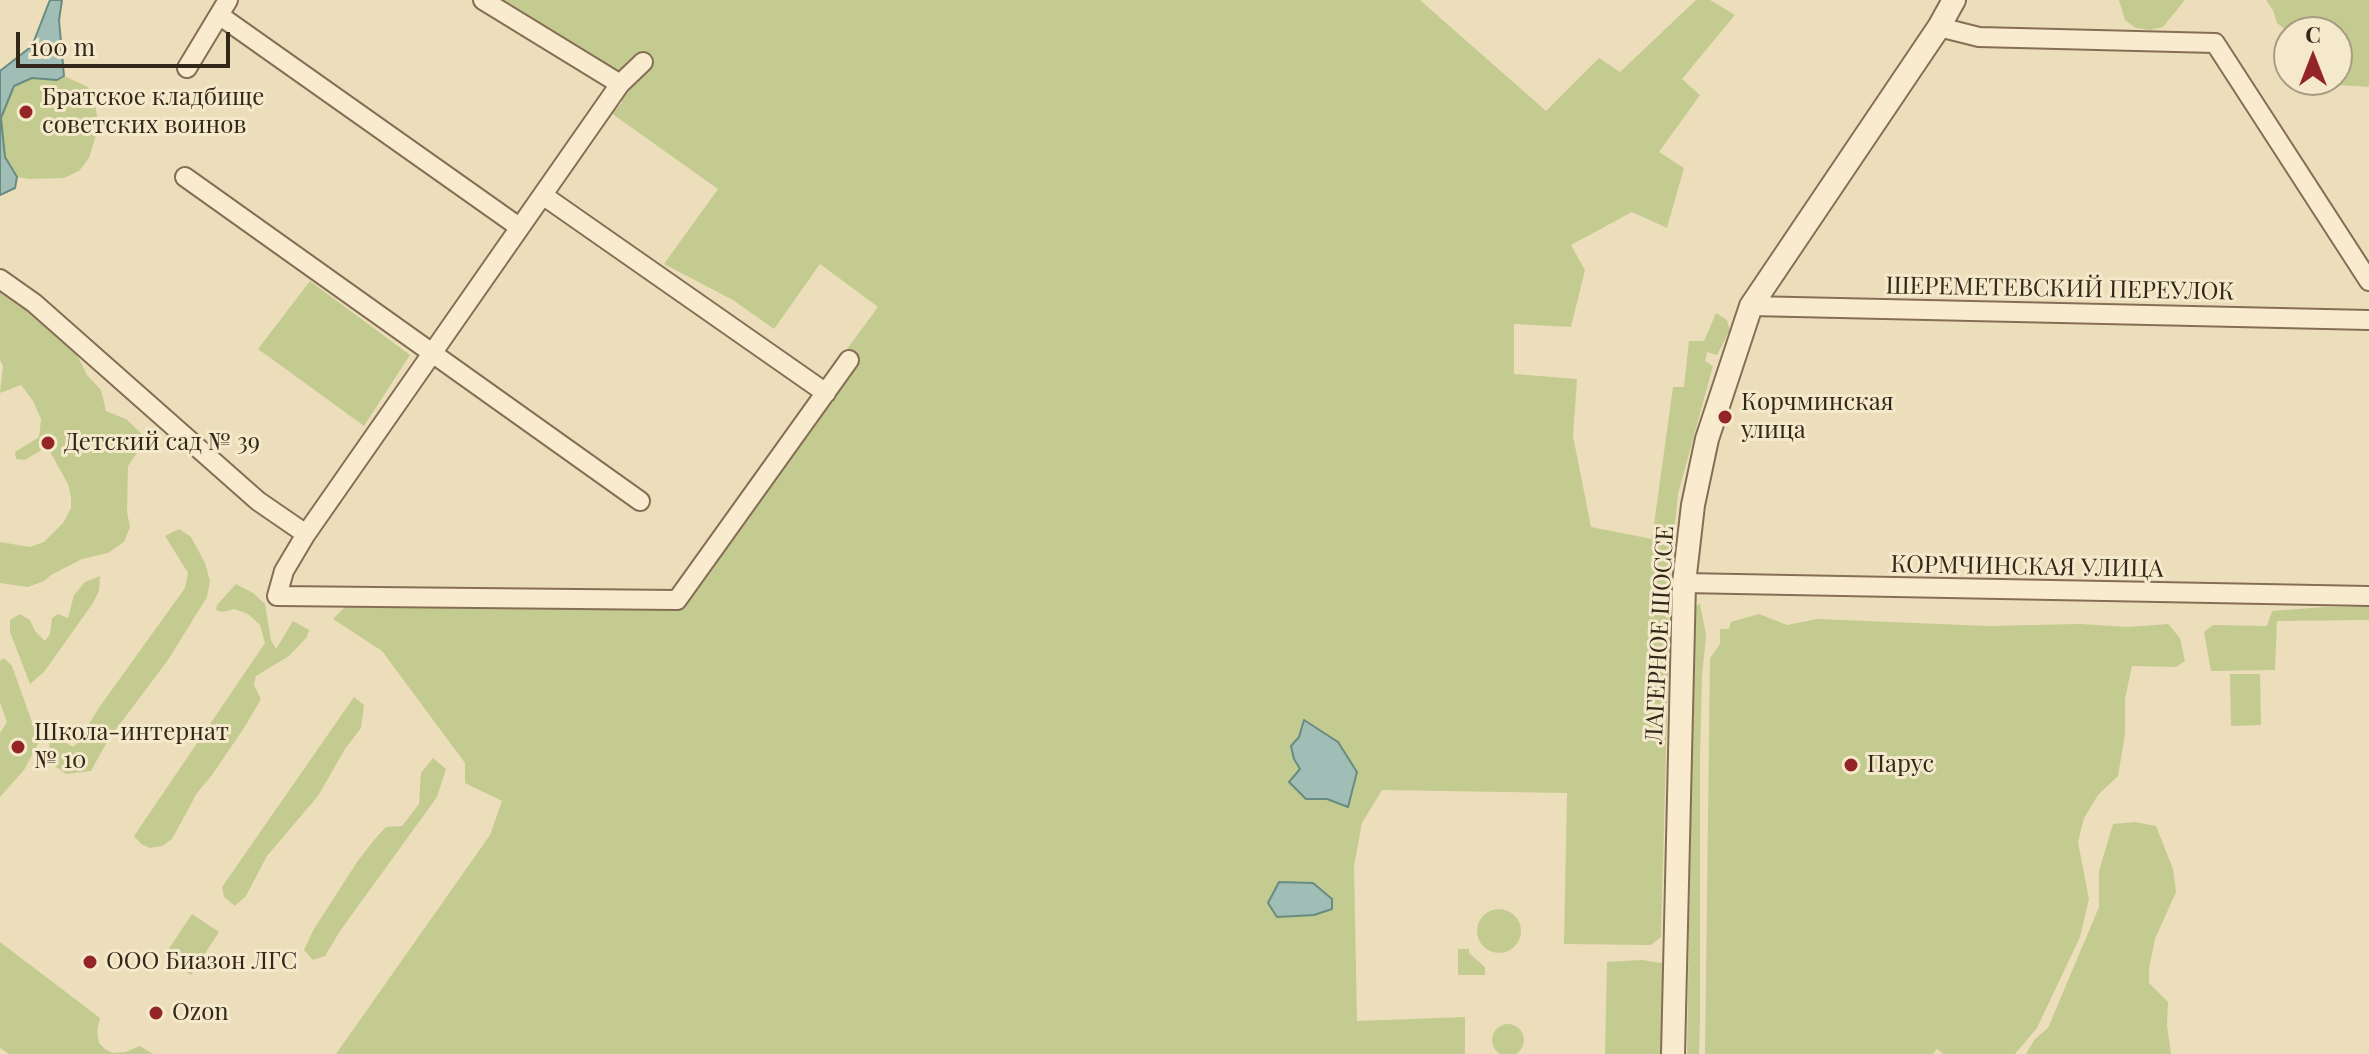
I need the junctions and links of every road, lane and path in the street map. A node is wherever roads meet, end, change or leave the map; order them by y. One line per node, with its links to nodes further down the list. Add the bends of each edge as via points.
1 (483, 0): 7 (street)
2 (1954, 0): 4 (street, ЛАГЕРНОЕ ШОССЕ)
3 (224, 7): 6 (street); 10 (street)
4 (1939, 27): 12 (street, via 1979,37 2215,43); 13 (street, ЛАГЕРНОЕ ШОССЕ)
5 (643, 62): 7 (street)
6 (187, 68)
7 (620, 84): 9 (street)
8 (185, 177): 15 (street)
9 (544, 196): 10 (street); 17 (street)
10 (519, 227): 15 (street)
11 (0, 279): 19 (street, via 258,501)
12 (2369, 281)
13 (1751, 306): 14 (street, ШЕРЕМЕТЕВСКИЙ ПЕРЕУЛОК); 20 (street, ЛАГЕРНОЕ ШОССЕ, via 1707,439)
14 (2369, 320)
15 (432, 355): 18 (street); 19 (street)
16 (849, 360): 17 (street)
17 (826, 393): 19 (street, via 677,600 277,596 284,571)
18 (640, 501)
19 (306, 534)
20 (1684, 583): 21 (street, КОРМЧИНСКАЯ УЛИЦА); 22 (street, ЛАГЕРНОЕ ШОССЕ)
21 (2369, 596)
22 (1673, 1054)

